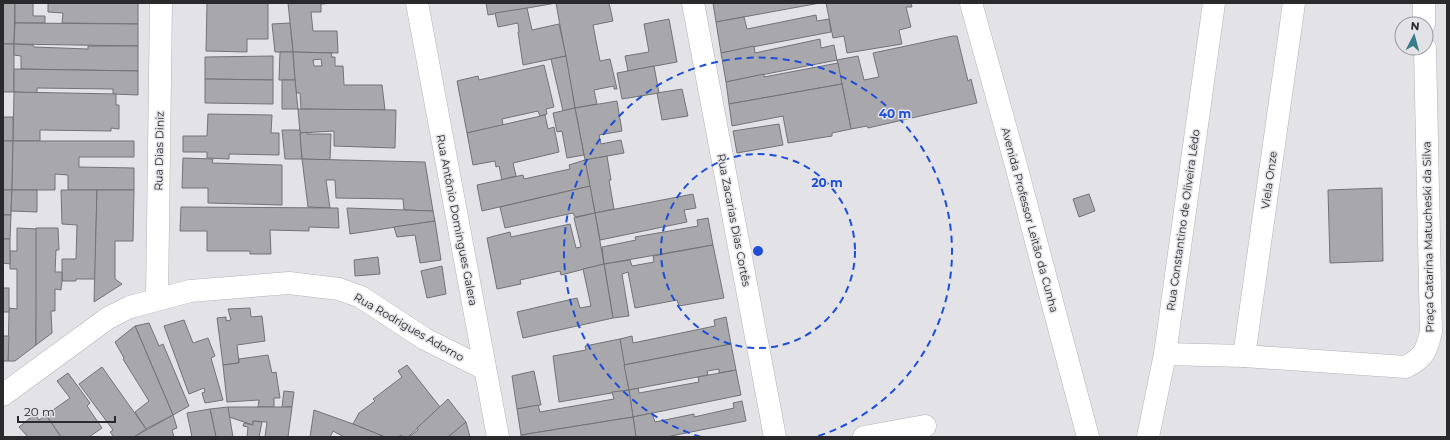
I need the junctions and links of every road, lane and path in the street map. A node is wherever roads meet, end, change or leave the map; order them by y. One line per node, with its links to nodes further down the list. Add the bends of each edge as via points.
1 (161, 3): 10 (street, Rua Dias Diniz)
2 (417, 3): 13 (street, Rua Antônio Domingues Galera)
3 (693, 3): 17 (street, Rua Zacarias Dias Cortês)
4 (971, 3): 19 (street, Avenida Professor Leitão da Cunha)
5 (1214, 3): 11 (street, Rua Constantino de Oliveira Lêdo)
6 (1294, 3): 12 (street, Viela Onze)
7 (1424, 3): 8 (street)
8 (1424, 16)
9 (1425, 56): 12 (street, Praça Catarina Matucheski da Silva, via 1431,332 1423,355 1406,367)
10 (157, 299): 13 (street, Rua Rodrigues Adorno, via 190,291 289,283 338,289 360,297 425,339); 14 (street, Rua Rodrigues Adorno, via 130,306 108,318)
11 (1165, 354): 12 (street, Praça Catarina Matucheski da Silva); 20 (street, Rua Constantino de Oliveira Lêdo)
12 (1244, 356)
13 (485, 369): 16 (street, Rua Antônio Domingues Galera)
14 (3, 395)
15 (925, 426): 18 (street)
16 (498, 437)
17 (775, 437)
18 (864, 437)
19 (1088, 437)
20 (1148, 437)

